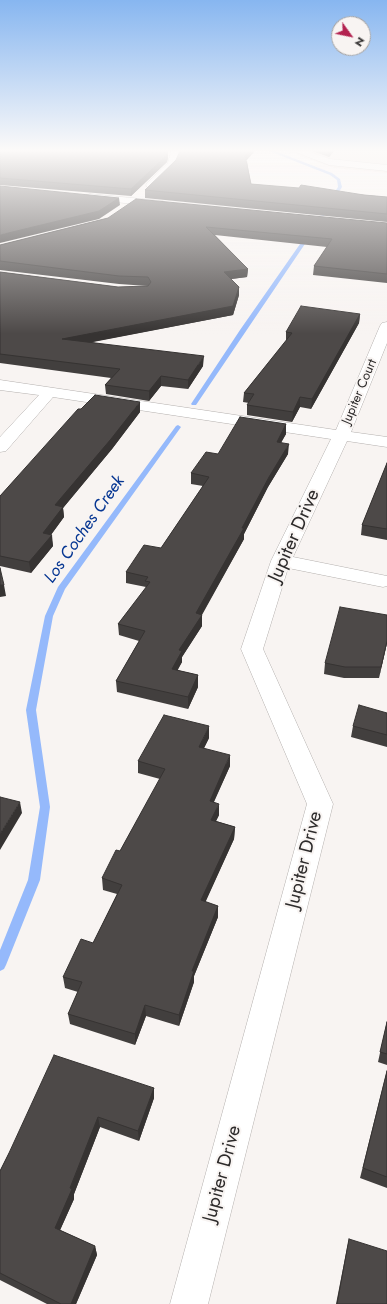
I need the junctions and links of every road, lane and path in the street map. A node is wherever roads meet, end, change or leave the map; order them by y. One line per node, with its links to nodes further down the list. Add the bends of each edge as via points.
1 (387, 326): 4 (street, Jupiter Court)
2 (0, 385): 3 (street)
3 (50, 392): 4 (street); 6 (street)
4 (342, 436): 5 (street); 7 (street, Jupiter Drive)
5 (387, 442)
6 (0, 447)
7 (281, 561): 8 (street); 9 (street, Jupiter Drive, via 252,649 320,804)
8 (383, 581)
9 (189, 1304)

